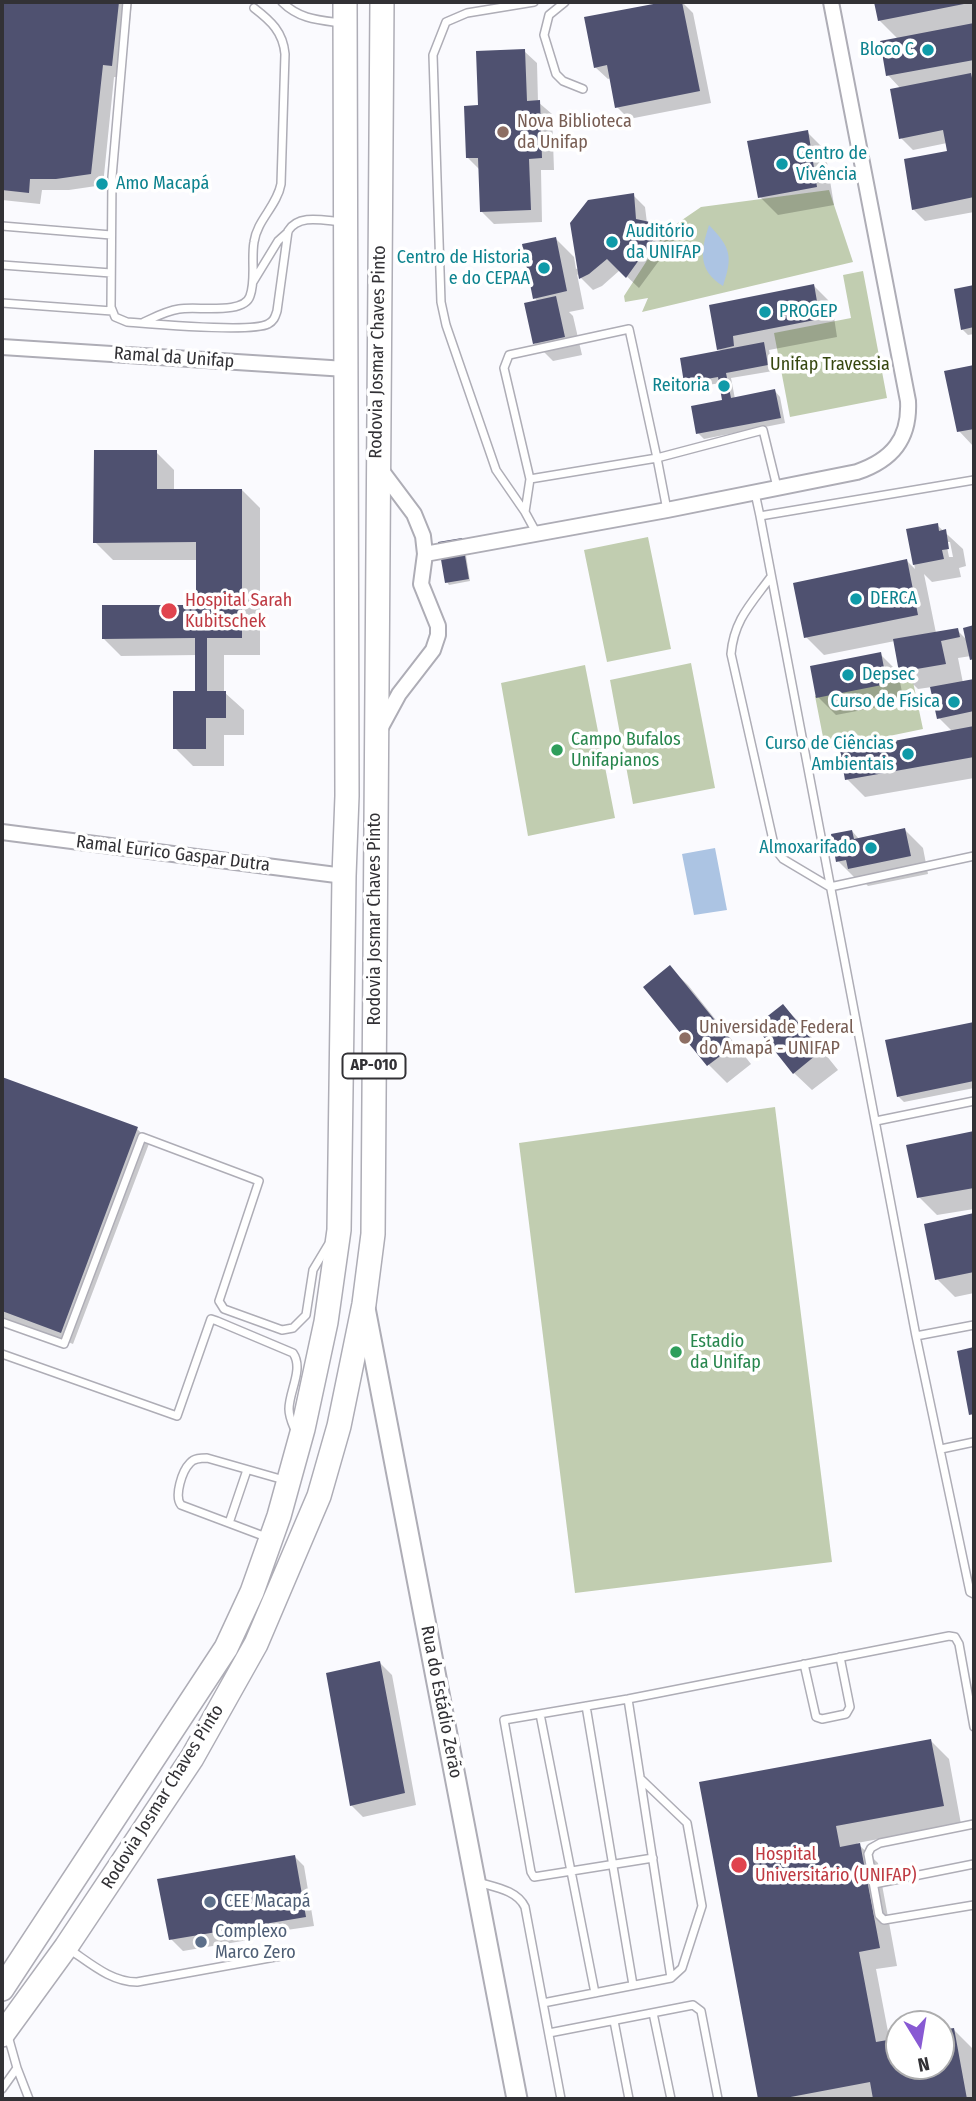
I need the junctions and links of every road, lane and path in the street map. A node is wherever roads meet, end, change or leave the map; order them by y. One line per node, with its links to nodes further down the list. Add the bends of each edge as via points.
1 (127, 2): 13 (lane)
2 (282, 2): 8 (lane, via 309,19)
3 (382, 2): 23 (main road, Rodovia Josmar Chaves Pinto / AP-010)
4 (534, 2): 29 (lane, via 467,13 446,22 433,55 440,302 496,470)
5 (565, 2): 9 (lane, via 549,15 544,35 555,74)
6 (831, 2): 26 (street, via 909,417 888,457 872,467)
7 (254, 8): 16 (lane, via 279,32 285,54 281,184 254,242)
8 (345, 13): 10 (main road, Rodovia Josmar Chaves Pinto / AP-010)
9 (583, 89)
10 (346, 222): 12 (lane, via 306,219); 21 (main road, Rodovia Josmar Chaves Pinto / AP-010)
11 (2, 226): 13 (lane)
12 (288, 231): 16 (lane); 19 (lane, via 277,311 269,324 244,328)
13 (111, 235): 15 (lane)
14 (2, 265): 15 (lane)
15 (111, 273): 18 (lane)
16 (252, 285): 19 (lane, via 245,305 177,309)
17 (2, 303): 18 (lane)
18 (112, 311): 19 (lane, via 119,320)
19 (142, 323)
20 (2, 347): 21 (street, Ramal da Unifap)
21 (346, 369): 37 (main road, Rodovia Josmar Chaves Pinto / AP-010)
22 (657, 458): 24 (lane); 24 (lane, via 629,329 544,346 505,360 503,368); 26 (lane, via 763,430); 28 (lane)
23 (377, 464): 32 (street, via 414,514); 34 (main road, Rodovia Josmar Chaves Pinto / AP-010)
24 (530, 479): 29 (lane)
25 (974, 480): 30 (lane)
26 (777, 488): 27 (street)
27 (755, 492): 28 (street); 30 (lane)
28 (667, 510): 31 (street)
29 (525, 512): 31 (lane)
30 (760, 516): 33 (lane)
31 (537, 534): 32 (street)
32 (425, 554): 34 (street, via 421,584 438,635 433,650 399,694)
33 (770, 578): 38 (lane); 38 (lane, via 740,619 731,654 775,849 783,859)
34 (375, 736): 42 (main road, Rodovia Josmar Chaves Pinto / AP-010, via 373,1234)
35 (2, 832): 37 (street, Ramal Eurico Gaspar Dutra)
36 (974, 856): 38 (lane)
37 (344, 876): 41 (main road, Rodovia Josmar Chaves Pinto / AP-010)
38 (830, 887): 40 (lane)
39 (974, 1101): 40 (lane)
40 (876, 1121): 45 (lane)
41 (339, 1230): 43 (lane, via 317,1262 306,1315 293,1328 282,1330 224,1309 219,1301 259,1181 142,1138 64,1344); 47 (main road, Rodovia Josmar Chaves Pinto / AP-010, via 326,1322)
42 (364, 1304): 67 (street, Rua do Estádio Zerão); 70 (main road, Rodovia Josmar Chaves Pinto / AP-010, via 319,1496 256,1644 192,1758)
43 (2, 1322)
44 (974, 1325): 45 (lane)
45 (916, 1336): 49 (lane)
46 (2, 1354): 47 (lane, via 177,1416 211,1319 293,1353 298,1364 290,1420)
47 (300, 1441): 51 (main road, Rodovia Josmar Chaves Pinto / AP-010)
48 (974, 1443): 49 (lane)
49 (941, 1449): 54 (lane)
50 (247, 1470): 51 (lane); 52 (lane); 52 (lane, via 198,1458 190,1463 176,1493 181,1505)
51 (288, 1482): 53 (main road, Rodovia Josmar Chaves Pinto / AP-010)
52 (229, 1524): 53 (lane)
53 (271, 1539): 74 (main road, Rodovia Josmar Chaves Pinto / AP-010, via 226,1648)
54 (974, 1594)
55 (840, 1657): 56 (lane); 56 (lane, via 850,1707 846,1714 822,1719 816,1717); 60 (lane, via 956,1637)
56 (804, 1664): 57 (lane)
57 (628, 1699): 58 (lane); 61 (lane)
58 (586, 1706): 59 (lane); 64 (lane)
59 (540, 1714): 66 (lane); 66 (lane, via 504,1720 531,1872 540,1877)
60 (974, 1727)
61 (642, 1780): 63 (lane); 72 (lane, via 687,1823 702,1906 681,1968)
62 (974, 1824): 68 (lane, via 871,1847 868,1854)
63 (653, 1858): 64 (lane); 72 (lane)
64 (613, 1864): 66 (lane); 73 (lane)
65 (974, 1864): 68 (lane)
66 (571, 1872): 75 (lane)
67 (475, 1881): 76 (lane, via 522,1900); 84 (street, Rua do Estádio Zerão)
68 (874, 1884): 69 (lane, via 884,1920)
69 (974, 1905)
70 (66, 1947): 71 (lane, via 126,1982); 79 (main road, Rodovia Josmar Chaves Pinto / AP-010)
71 (286, 1955)
72 (671, 1978): 73 (lane)
73 (634, 1986): 75 (lane)
74 (2, 1989)
75 (595, 1993): 76 (lane)
76 (543, 2003): 80 (lane)
77 (653, 2013): 78 (lane); 87 (lane); 88 (lane, via 693,2005 701,2011)
78 (614, 2021): 80 (lane); 86 (lane)
79 (4, 2032): 81 (lane)
80 (549, 2034): 85 (lane)
81 (17, 2068): 82 (lane); 83 (lane)
82 (2, 2090)
83 (29, 2099)
84 (517, 2099)
85 (561, 2099)
86 (629, 2099)
87 (671, 2099)
88 (718, 2099)

